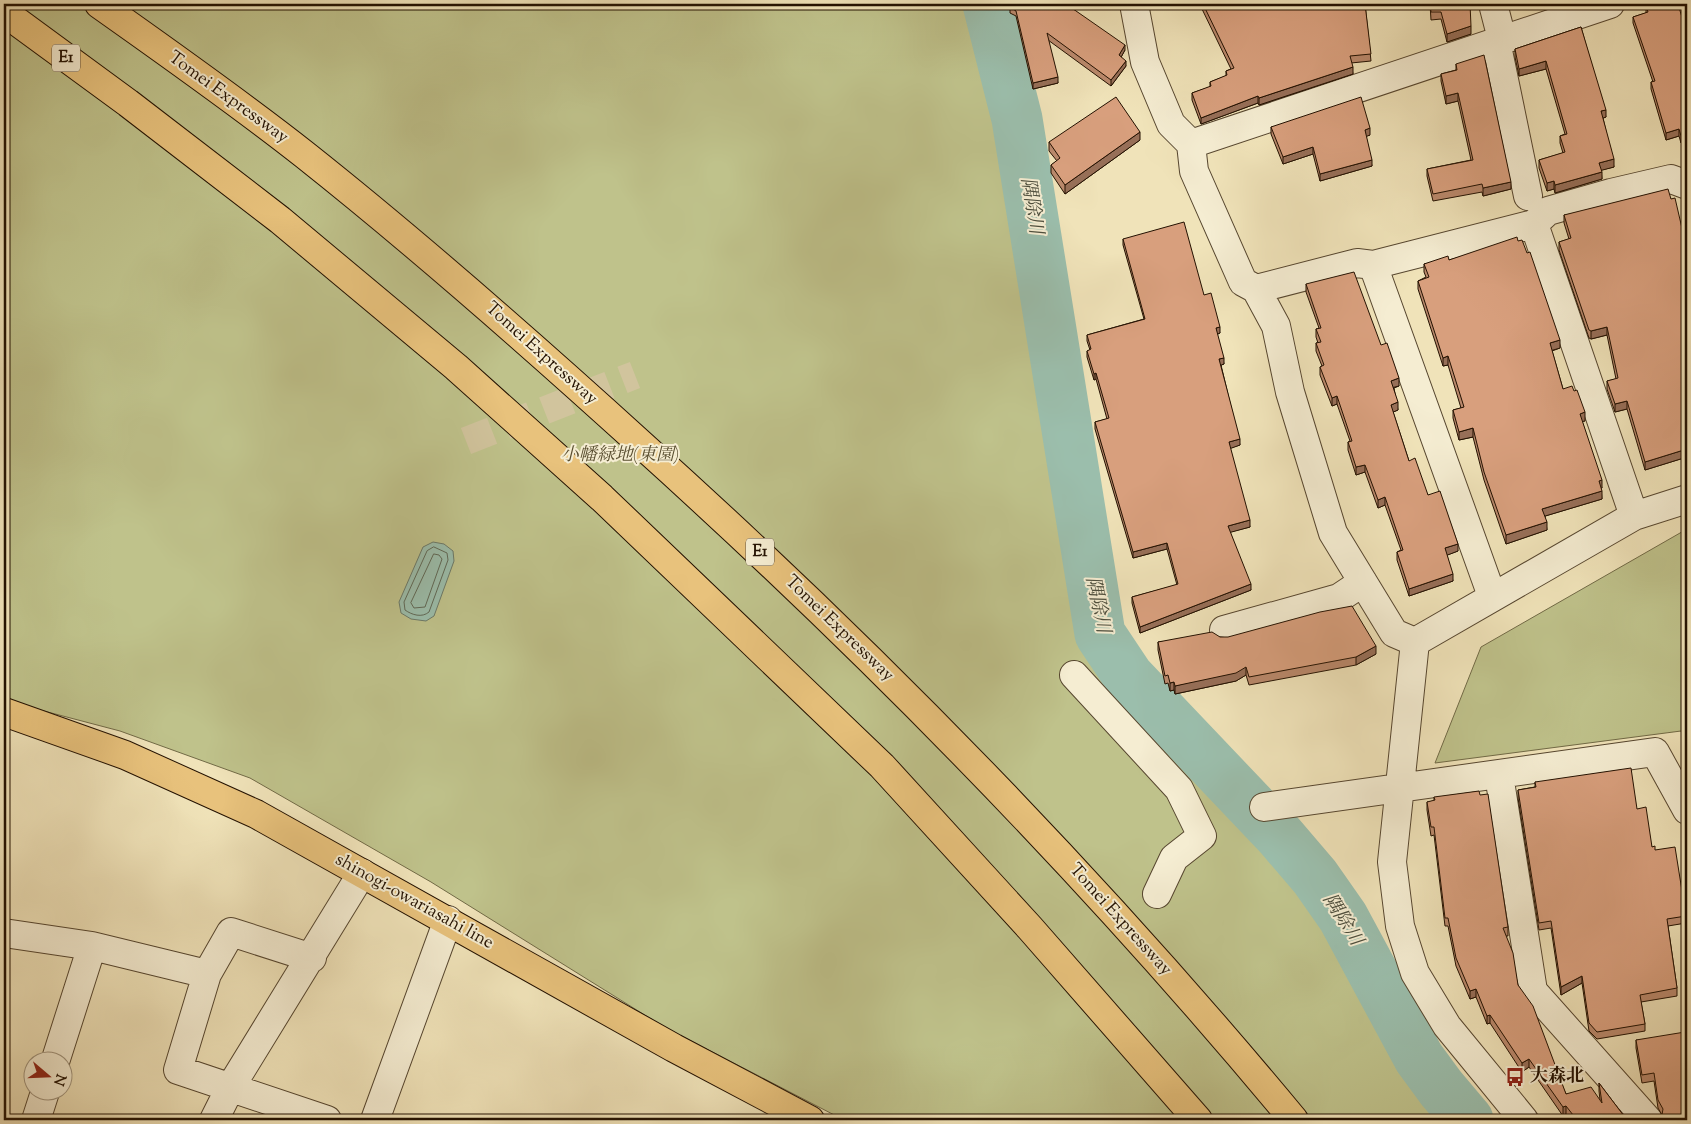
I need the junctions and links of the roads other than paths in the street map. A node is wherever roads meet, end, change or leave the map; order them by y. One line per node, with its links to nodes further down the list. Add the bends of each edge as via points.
1 (99, 4): 41 (main road, Tomei Expressway / E1, via 302,153 449,272 743,536 879,667 1083,878)
2 (1134, 4): 7 (street, via 1145,62 1171,124)
3 (1493, 4): 6 (street)
4 (1610, 4): 6 (street)
5 (4, 12): 40 (main road, E1, via 280,220 456,367 602,498 882,766 1030,928)
6 (1499, 40): 7 (street); 9 (street)
7 (1191, 144): 12 (street, via 1194,171 1243,282)
8 (1687, 185): 10 (street, via 1670,179 1611,194 1548,211)
9 (1528, 196)
10 (1534, 224): 11 (street); 14 (street)
11 (1373, 265): 12 (street, via 1357,263); 16 (street)
12 (1256, 289): 15 (street, via 1276,326 1290,392 1334,533)
13 (1687, 499): 14 (street)
14 (1634, 516): 16 (street)
15 (1363, 582): 17 (street, via 1338,598); 18 (street, via 1394,633)
16 (1492, 596): 18 (street)
17 (1224, 630)
18 (1416, 642): 22 (street)
19 (1074, 675): 26 (street, via 1179,788 1202,836 1174,858)
20 (4, 712): 25 (main road, shinogi-owariasahi line, via 125,755 209,791)
21 (1499, 775): 22 (street); 24 (street, via 1655,752); 43 (street, via 1533,991)
22 (1400, 786): 23 (street); 42 (street, via 1392,862 1400,926 1415,973 1446,1026)
23 (1264, 807)
24 (1687, 810)
25 (362, 874): 27 (main road, shinogi-owariasahi line); 30 (street)
26 (1157, 894)
27 (448, 920): 35 (main road, shinogi-owariasahi line); 39 (street)
28 (4, 933): 29 (street)
29 (92, 946): 31 (street); 32 (street)
30 (312, 958): 31 (street, via 231,932); 33 (street)
31 (206, 974): 33 (street, via 178,1070)
32 (58, 1052)
33 (230, 1088): 37 (street); 38 (street)
34 (42, 1102): 36 (street)
35 (803, 1118)
36 (36, 1120)
37 (214, 1120)
38 (327, 1120)
39 (375, 1120)
40 (1198, 1120)
41 (1294, 1120)
42 (1524, 1120)
43 (1648, 1120)

